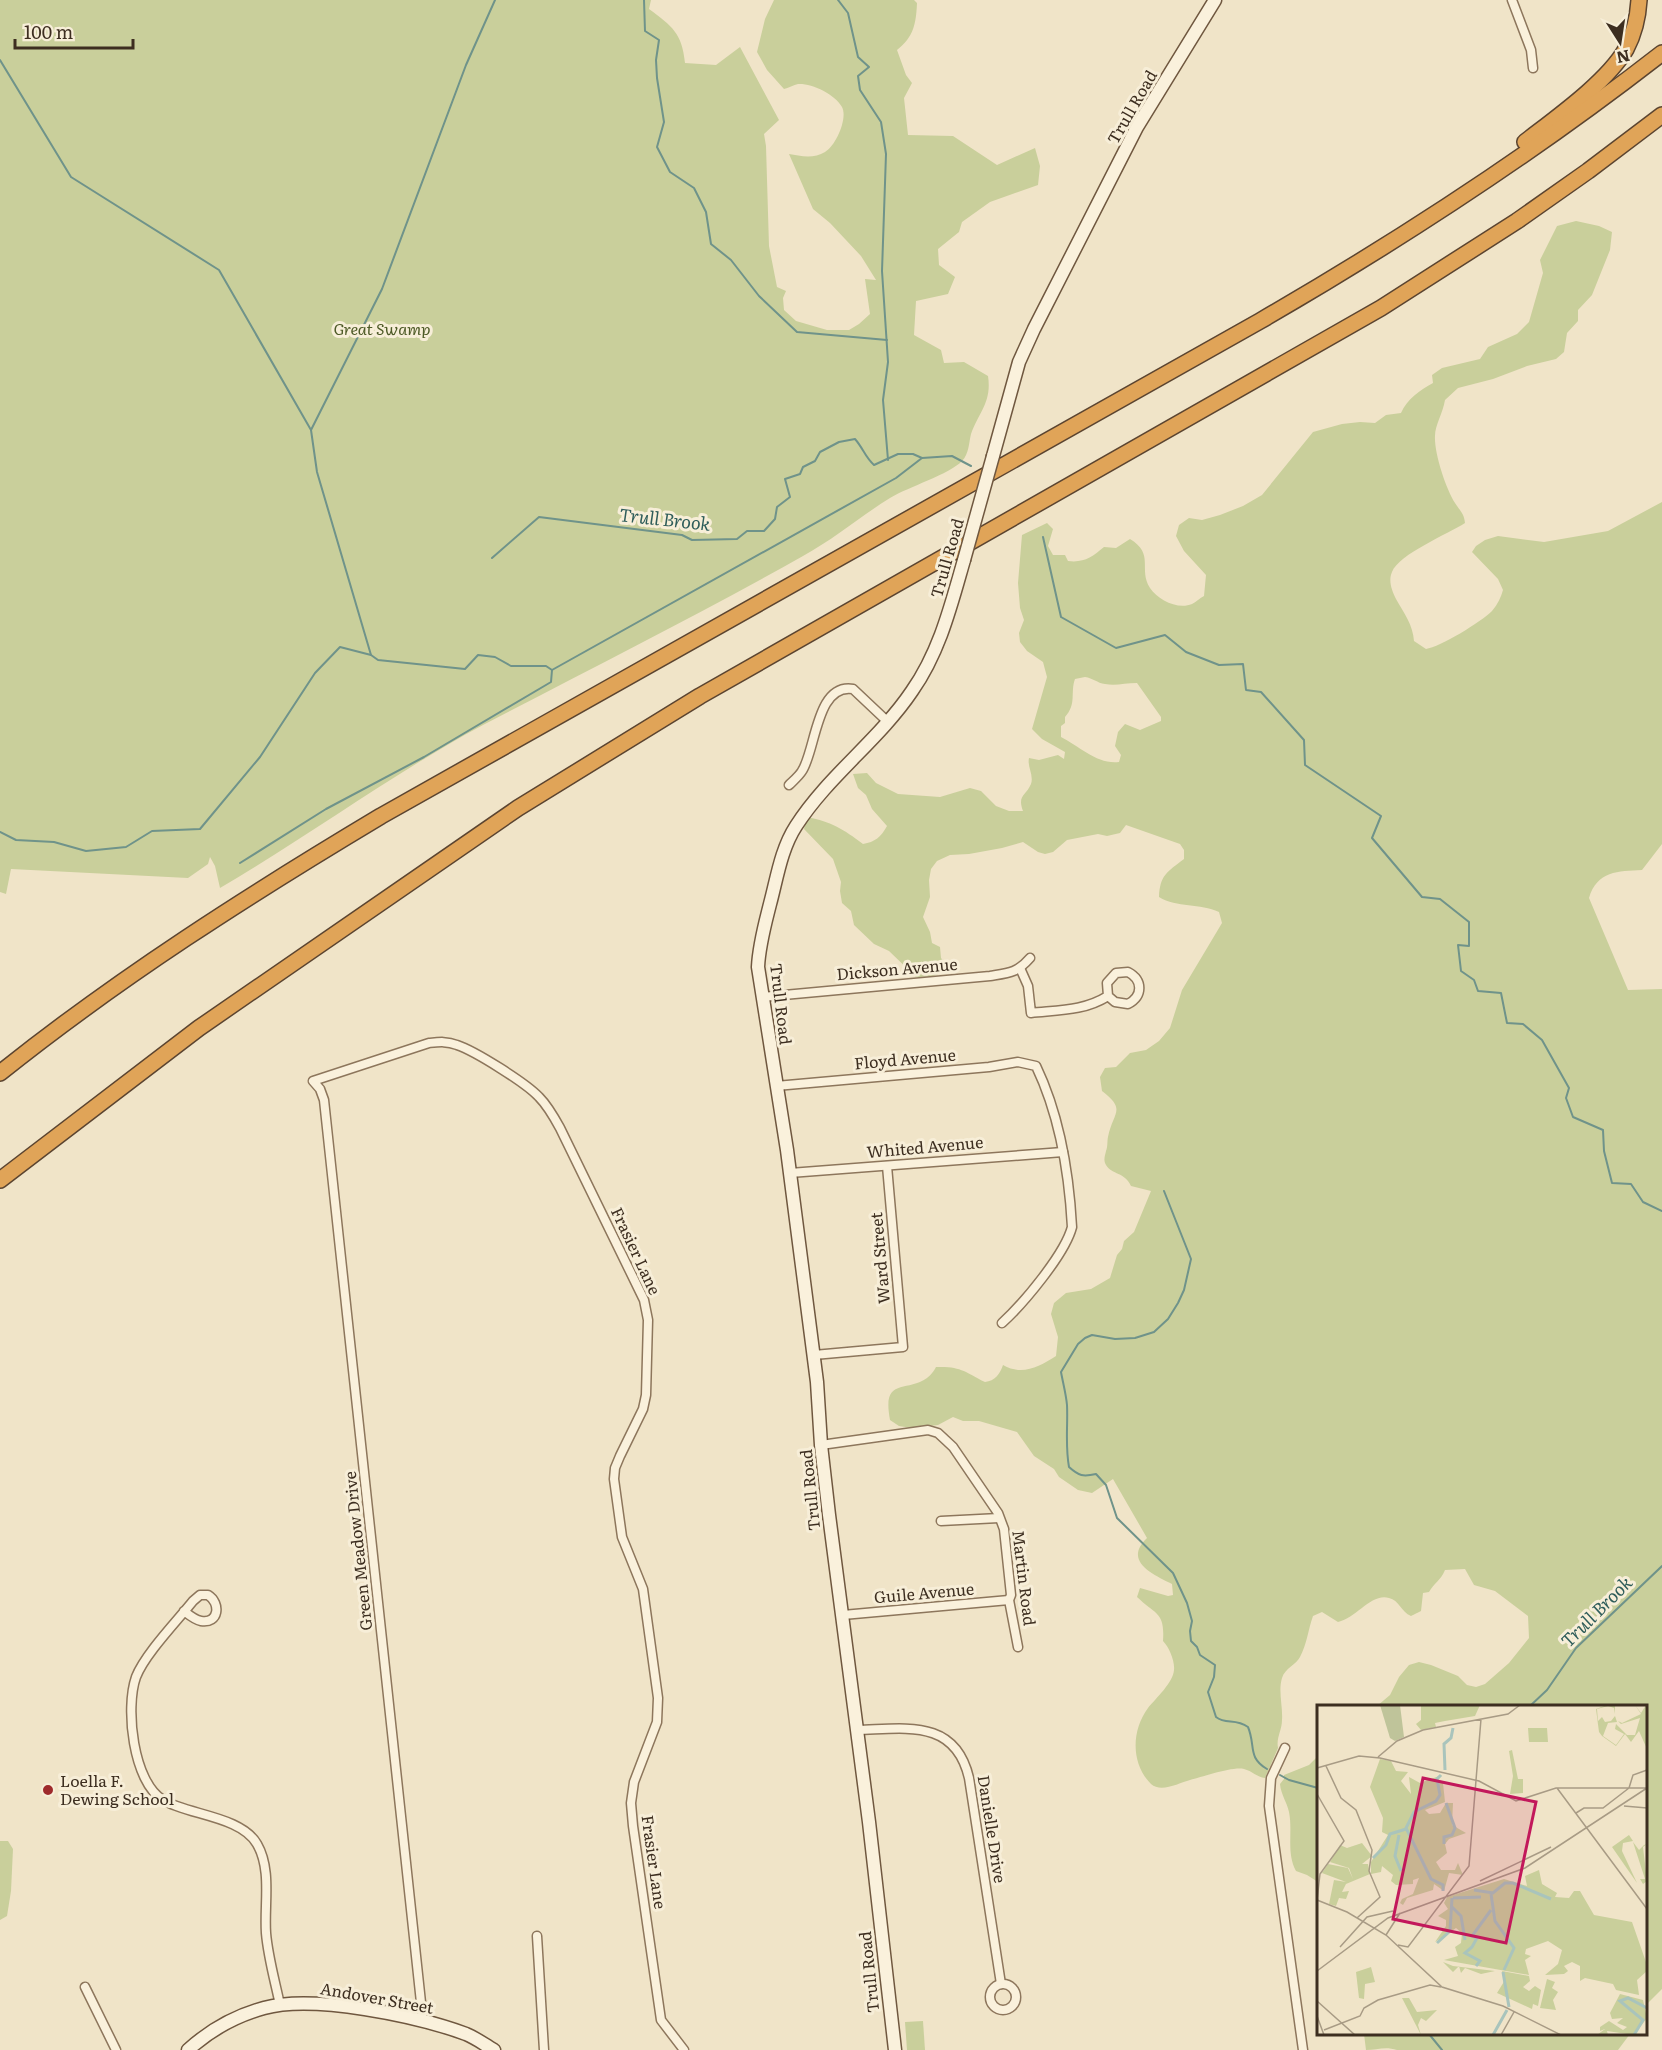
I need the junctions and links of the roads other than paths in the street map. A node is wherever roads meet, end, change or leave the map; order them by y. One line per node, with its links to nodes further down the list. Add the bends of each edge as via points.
1 (1215, 0): 8 (street, Trull Road, bridge, via 1137,127 1034,329 1014,378 944,628 914,689)
2 (1512, 0): 5 (street, via 1531,50)
3 (1639, 0): 7 (highway, via 1630,41 1604,76)
4 (1662, 53): 7 (highway, via 1533,149)
5 (1533, 68)
6 (1662, 116): 20 (highway, via 1516,221 1381,308 700,696 518,808 199,1028)
7 (1390, 244): 14 (highway, via 310,858 153,960)
8 (888, 722): 9 (street, via 853,689 836,691 819,720 803,769); 13 (street, Trull Road, via 808,809 787,842 760,953)
9 (789, 785)
10 (1030, 958): 11 (street, Dickson Avenue)
11 (1020, 968): 12 (street, via 1028,986 1031,1013 1078,1009); 13 (street, Dickson Avenue, via 990,976)
12 (1108, 996): 12 (street, via 1119,1004 1132,1002 1140,991 1137,979 1128,972 1116,973 1107,983)
13 (762, 997): 16 (street, Trull Road)
14 (0, 1073)
15 (313, 1081): 36 (street, Green Meadow Drive, via 324,1100); 41 (street, Frasier Lane, via 440,1042 471,1051 529,1088 548,1107 560,1128 644,1300 648,1320 646,1395 614,1479 622,1537 643,1589 658,1698 657,1722 634,1782 632,1814 661,2020)
16 (776, 1086): 17 (street, Floyd Avenue, via 1018,1062 1036,1066 1052,1104); 19 (street, Trull Road)
17 (1063, 1152): 18 (street, Whited Avenue); 21 (street, via 1072,1216 1069,1240)
18 (887, 1166): 19 (street, Whited Avenue); 22 (street, Ward Street, via 903,1347)
19 (790, 1173): 22 (street, Trull Road)
20 (0, 1180)
21 (1002, 1323)
22 (814, 1355): 23 (street, Trull Road)
23 (821, 1445): 24 (street, Martin Road, via 928,1430 938,1433 953,1446); 28 (street, Trull Road)
24 (999, 1518): 25 (street); 26 (street, Martin Road, via 1005,1539)
25 (941, 1521)
26 (1009, 1600): 28 (street, Guile Avenue); 29 (street, Martin Road)
27 (184, 1611): 35 (street, via 136,1676 132,1713 138,1763 148,1785 162,1800 238,1827 256,1844 265,1869 266,1934)
28 (843, 1615): 30 (street, Trull Road)
29 (1018, 1647)
30 (857, 1730): 33 (street, Danielle Drive, via 931,1732 949,1741 961,1755 969,1778); 42 (street, Trull Road)
31 (1286, 1749): 43 (street, via 1271,1778 1269,1806)
32 (537, 1936): 40 (street)
33 (1001, 1984)
34 (85, 1987): 37 (street)
35 (280, 2005): 36 (street, Andover Street, via 326,2004); 38 (street, Andover Street, via 226,2022)
36 (423, 2021): 39 (street, Andover Street, via 468,2035)
37 (116, 2050)
38 (188, 2050)
39 (494, 2050)
40 (544, 2050)
41 (684, 2050)
42 (895, 2050)
43 (1303, 2050)

